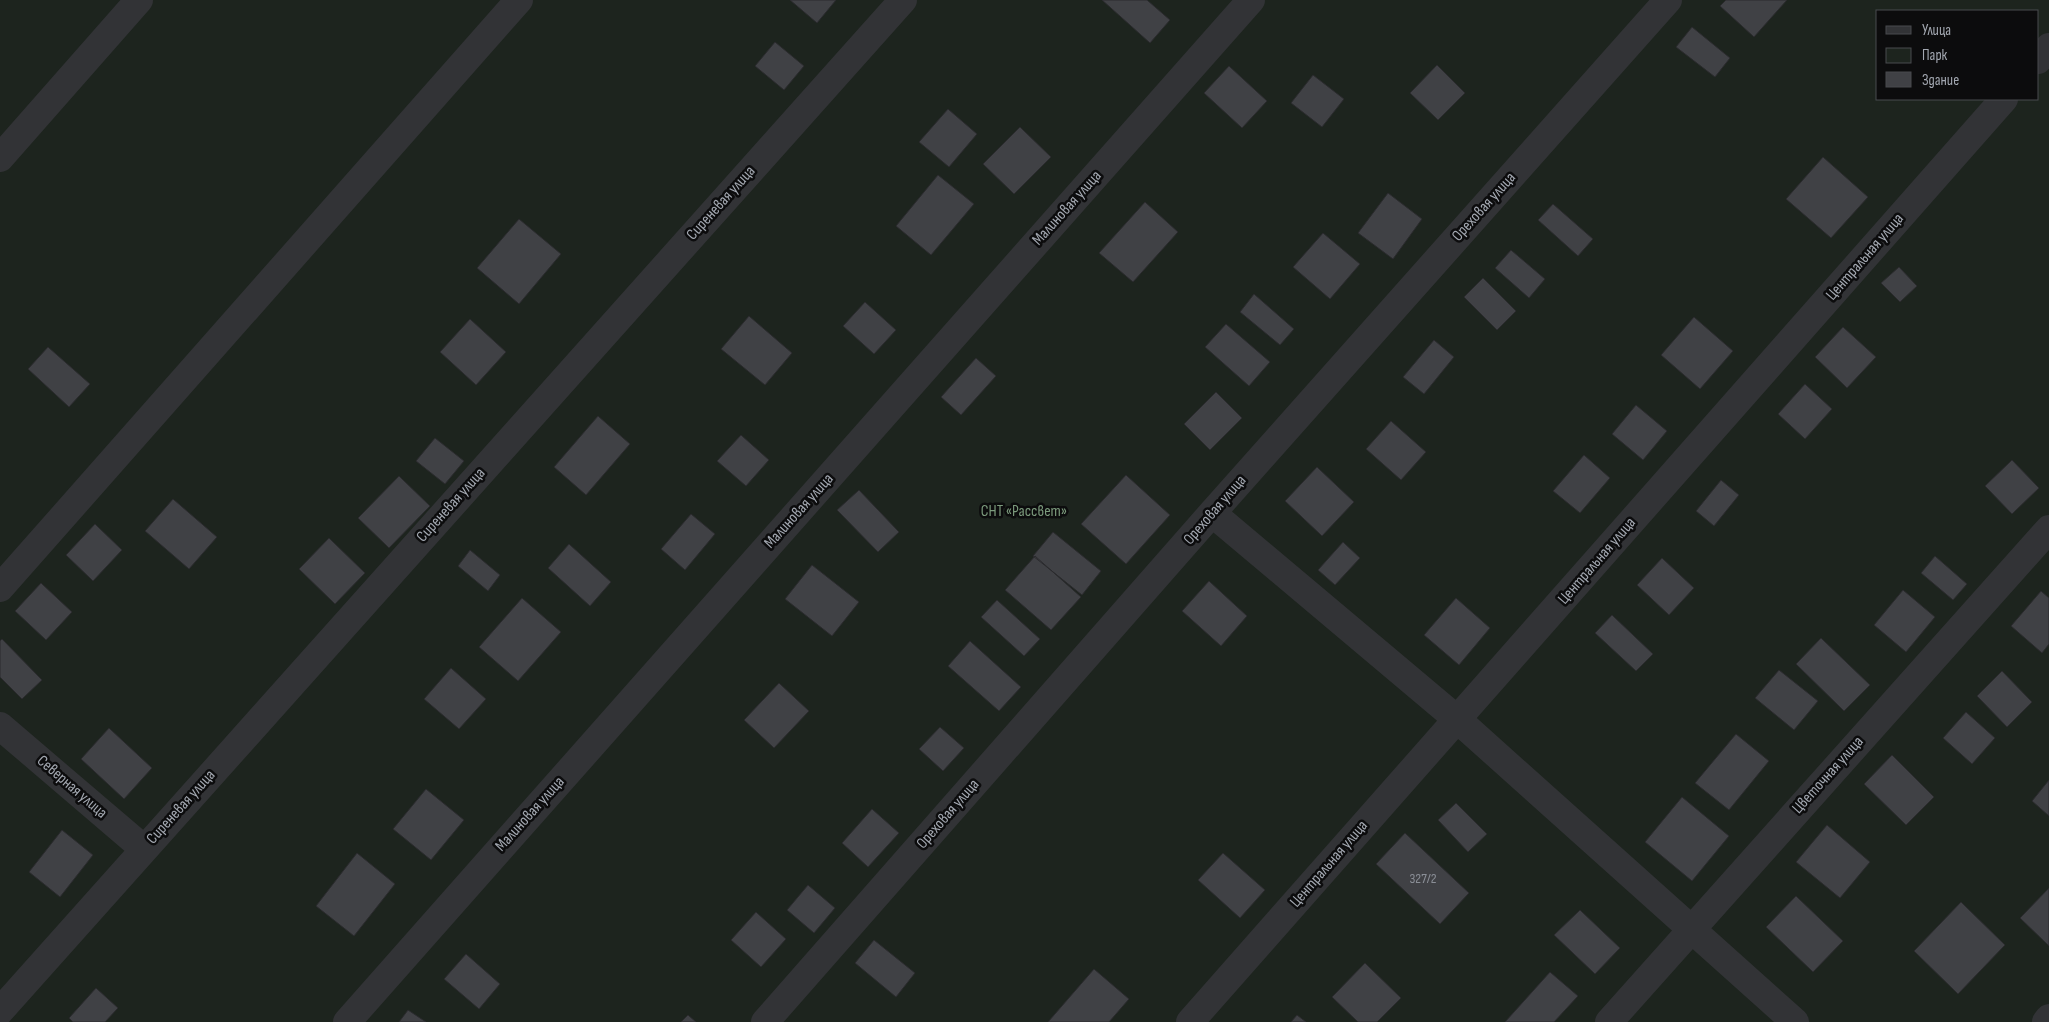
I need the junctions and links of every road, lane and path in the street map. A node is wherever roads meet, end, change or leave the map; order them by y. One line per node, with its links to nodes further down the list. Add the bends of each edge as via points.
1 (139, 0): 9 (street)
2 (519, 0): 12 (street)
3 (904, 0): 15 (street, Сиреневая улица)
4 (1251, 0): 19 (street, Малиновая улица)
5 (1668, 0): 10 (street, Ореховая улица)
6 (2049, 47): 7 (street)
7 (2039, 59)
8 (2003, 100): 13 (street, Центральная улица)
9 (0, 158)
10 (1212, 513): 13 (street); 20 (street, Ореховая улица)
11 (2049, 530): 16 (street, Цветочная улица)
12 (0, 588)
13 (1458, 720): 16 (street); 21 (street, Центральная улица)
14 (0, 726): 15 (street, Северная улица)
15 (144, 849): 17 (street, Сиреневая улица)
16 (1691, 929): 22 (street, Цветочная улица); 23 (street)
17 (0, 1011)
18 (2049, 1018): 24 (street)
19 (347, 1022)
20 (765, 1022)
21 (1190, 1022)
22 (1609, 1022)
23 (1795, 1022)
24 (2046, 1022)

